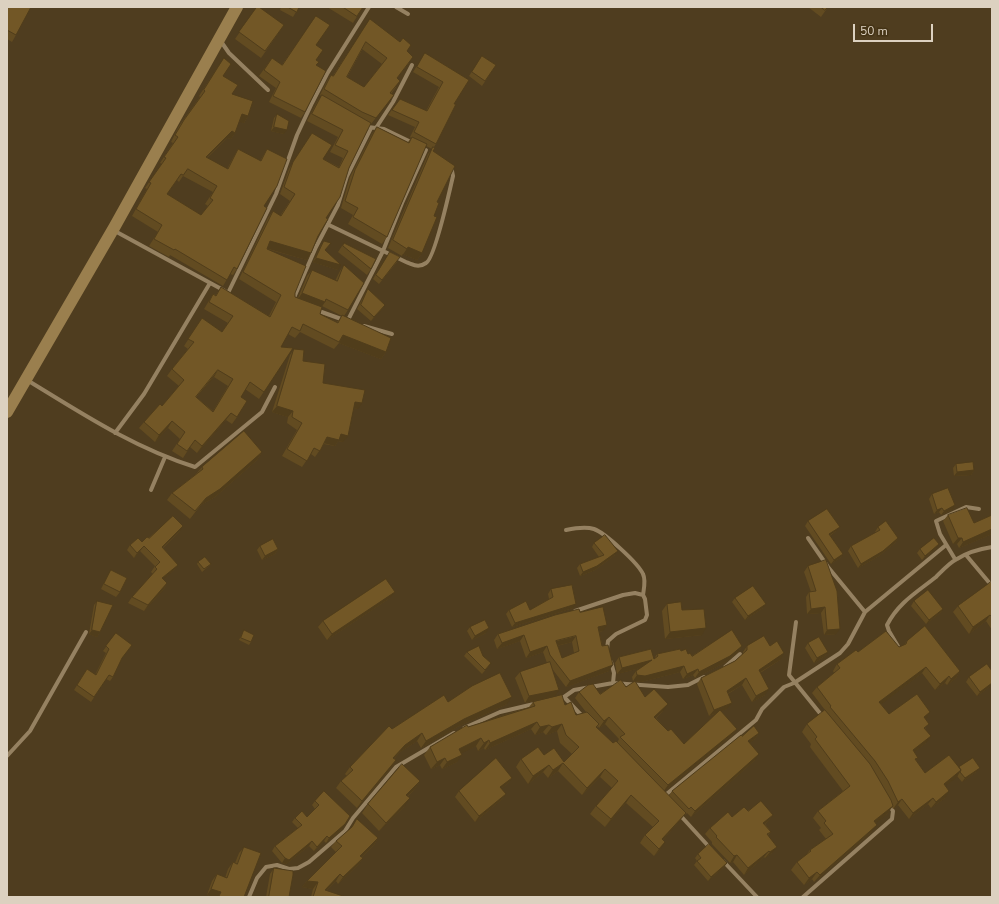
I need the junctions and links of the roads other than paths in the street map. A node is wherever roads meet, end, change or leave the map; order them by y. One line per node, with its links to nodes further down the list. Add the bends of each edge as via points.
1 (237, 7): 5 (street)
2 (369, 7): 8 (street)
3 (396, 7): 4 (street)
4 (408, 14)
5 (219, 38): 7 (street, via 229,52); 16 (street)
6 (412, 66): 11 (street, via 393,102)
7 (268, 90)
8 (316, 97): 9 (street); 19 (street, via 297,135 276,194)
9 (322, 100)
10 (362, 124): 11 (street)
11 (374, 128): 12 (street, via 394,133); 15 (street, via 347,176)
12 (426, 150): 13 (street); 17 (street)
13 (432, 153)
14 (448, 162): 17 (street, via 453,169 453,176 438,235 428,262 415,266)
15 (329, 224): 17 (street); 21 (street, via 316,247 293,301)
16 (113, 230): 18 (street); 27 (street)
17 (383, 251): 23 (street)
18 (210, 283): 19 (street); 30 (street, via 144,394)
19 (228, 293): 20 (street)
20 (235, 297)
21 (299, 304)
22 (313, 309): 23 (street)
23 (347, 322): 24 (street)
24 (354, 324)
25 (362, 326): 26 (street)
26 (392, 334)
27 (27, 380): 29 (street); 30 (street)
28 (275, 387): 31 (street, via 262,412 195,467)
29 (7, 412)
30 (115, 433): 31 (street)
31 (165, 458): 32 (street)
32 (151, 490)
33 (979, 509): 36 (street, via 966,508 936,521)
34 (566, 530): 41 (street, via 581,527 594,529 606,535 642,573 645,582)
35 (808, 538): 42 (street)
36 (946, 545): 39 (street); 42 (street)
37 (992, 547): 38 (street)
38 (966, 555): 39 (street); 40 (street)
39 (955, 559): 46 (street, via 928,584 904,601 892,616 887,624)
40 (992, 586)
41 (643, 595): 43 (street, via 635,592); 47 (street, via 648,615 645,620 616,634 608,642)
42 (865, 612): 53 (street, via 848,644 840,653)
43 (571, 613)
44 (796, 622): 53 (street, via 789,674)
45 (86, 632): 59 (street, via 30,731)
46 (899, 648)
47 (608, 653)
48 (740, 654): 50 (street)
49 (610, 660): 52 (street, via 614,673)
50 (718, 670)
51 (707, 676): 52 (street, via 688,685 668,687)
52 (613, 683): 54 (street, via 574,690)
53 (794, 683): 58 (street); 61 (street, via 784,687 762,709 756,720)
54 (564, 697): 55 (street); 57 (street)
55 (557, 699)
56 (542, 702): 67 (street, via 500,712 467,726 402,764 382,782 345,831 321,852 298,868 289,869 277,865 266,867 257,878)
57 (587, 721)
58 (829, 724)
59 (7, 756)
60 (658, 792): 61 (street)
61 (663, 798): 63 (street)
62 (887, 800): 69 (street, via 893,811 892,819)
63 (668, 803)
64 (674, 808): 65 (street)
65 (715, 853)
66 (720, 858): 68 (street)
67 (249, 897)
68 (757, 897)
69 (803, 897)

